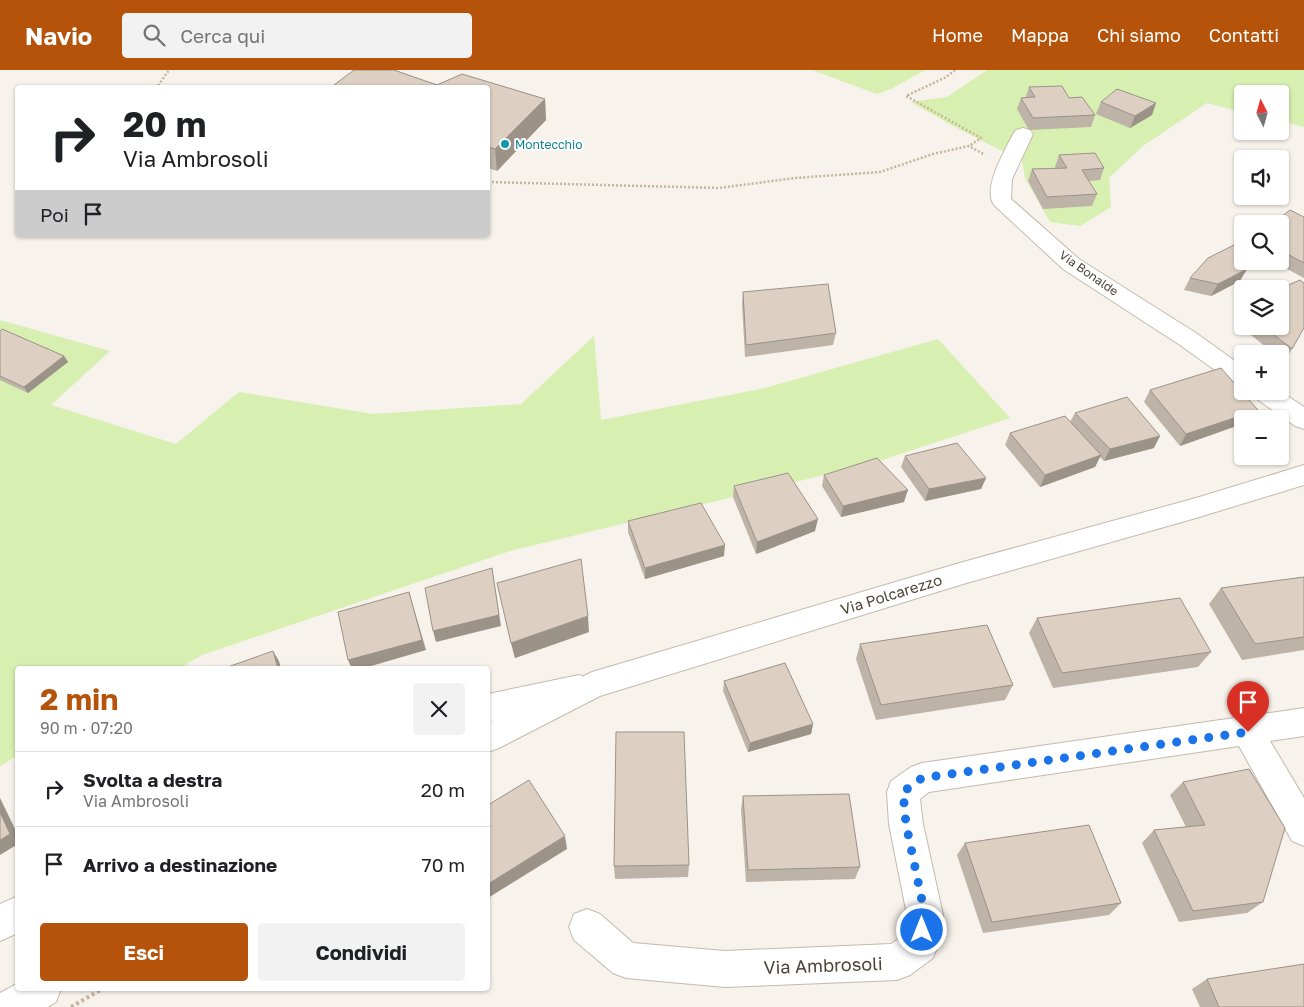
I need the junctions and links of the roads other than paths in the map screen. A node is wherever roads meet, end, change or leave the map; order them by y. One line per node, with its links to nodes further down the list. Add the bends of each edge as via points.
1 (1023, 134): 2 (street, Via Bonalde, via 1002,179 1001,201 1071,264)
2 (1234, 371)
3 (1276, 400): 4 (street)
4 (1304, 420)
5 (1304, 475): 6 (street, Via Polcarezzo, via 730,642)
6 (592, 686): 7 (street); 10 (street, Via Polcarezzo)
7 (490, 708)
8 (1304, 722): 9 (street, Via Ambrosoli)
9 (1248, 732): 11 (street); 14 (street, Via Ambrosoli, via 922,778 903,792 906,824 925,915 920,945 897,962 725,968 658,964 626,960)
10 (490, 737)
11 (1304, 830)
12 (15, 915): 13 (street)
13 (0, 923)
14 (587, 927)
15 (40, 991): 16 (street)
16 (12, 1007)

